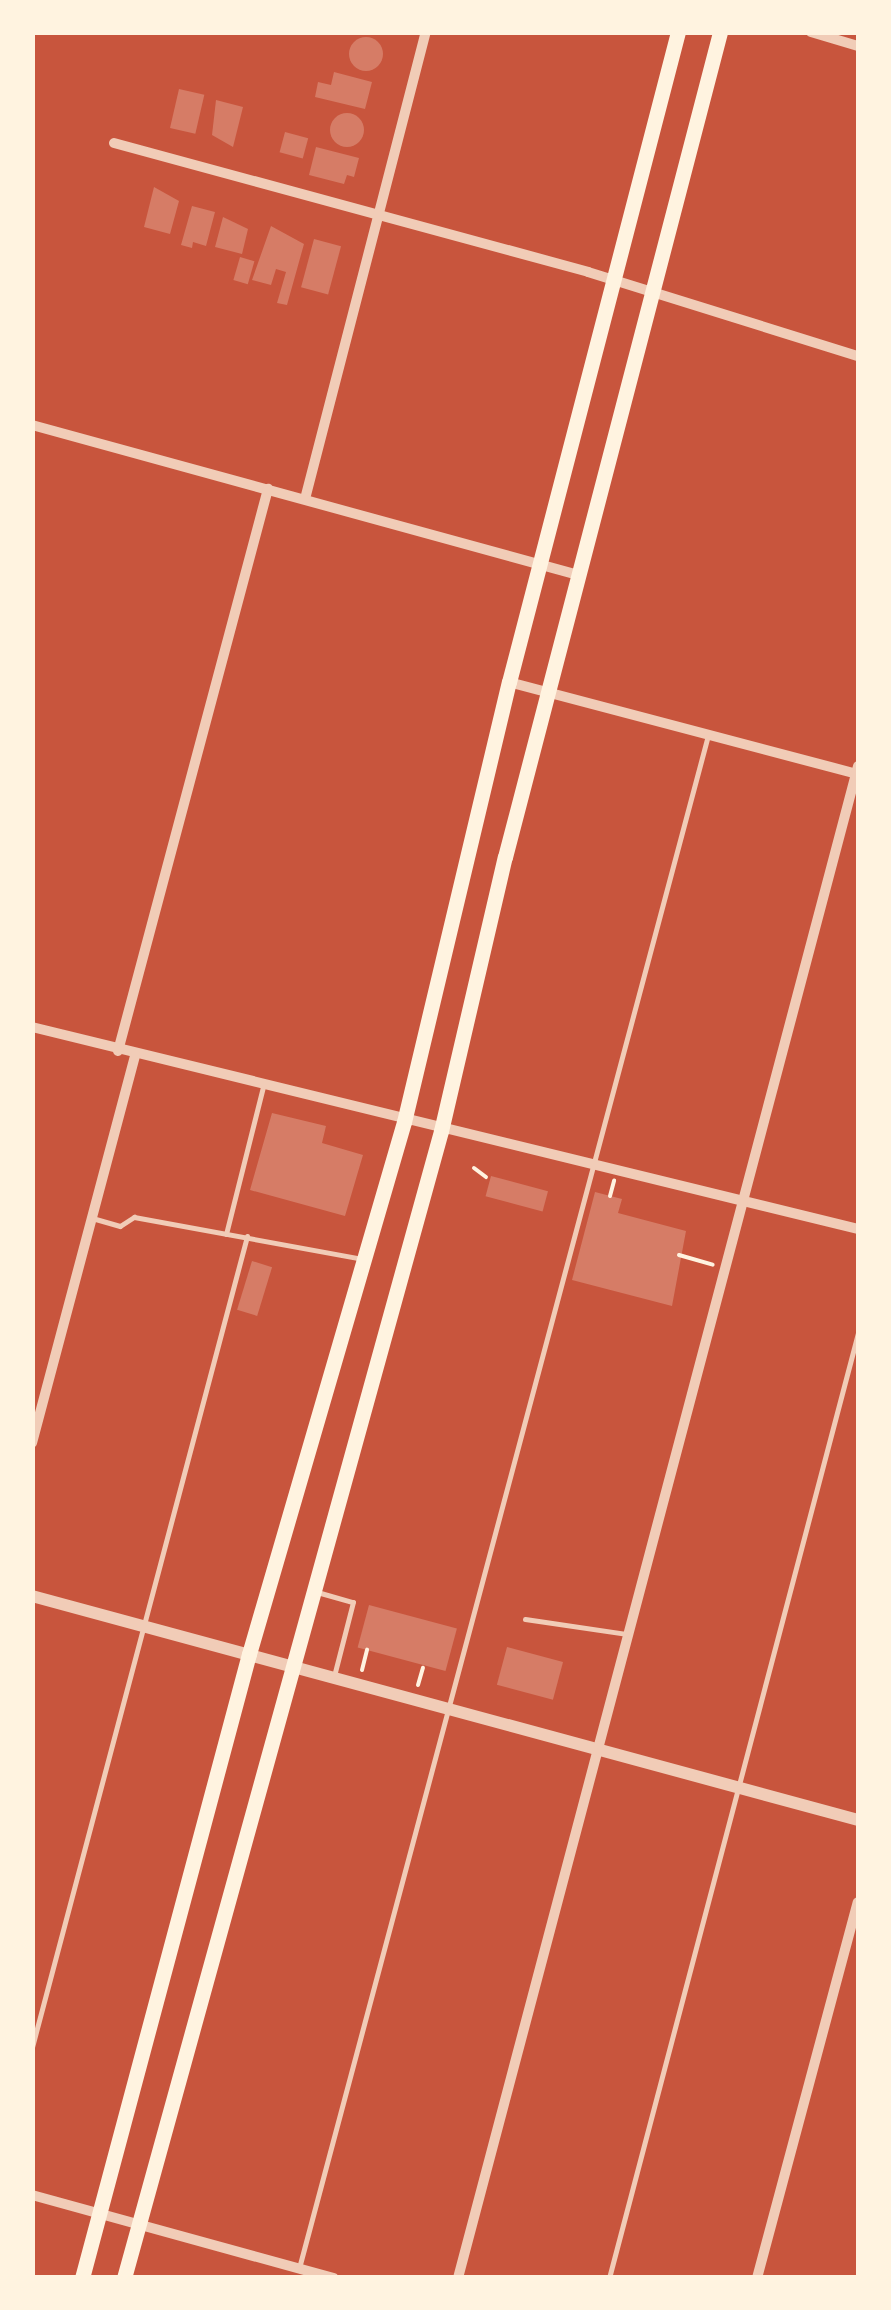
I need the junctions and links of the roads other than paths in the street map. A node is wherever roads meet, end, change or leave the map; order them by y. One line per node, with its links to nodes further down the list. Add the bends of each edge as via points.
1 (426, 32): 7 (street)
2 (678, 32): 8 (main road)
3 (720, 32): 9 (main road)
4 (811, 32): 5 (street)
5 (858, 46)
6 (114, 143): 7 (street)
7 (378, 217): 8 (street); 13 (street)
8 (614, 282): 9 (street); 14 (main road)
9 (652, 295): 10 (street); 15 (main road)
10 (858, 356)
11 (32, 425): 12 (street)
12 (268, 489): 13 (street); 21 (street)
13 (304, 499): 14 (street)
14 (539, 565): 15 (street); 16 (main road)
15 (578, 575): 17 (main road)
16 (508, 682): 17 (street); 24 (main road)
17 (548, 692): 18 (street); 25 (main road)
18 (708, 734): 19 (street); 26 (lane)
19 (858, 771): 27 (street)
20 (32, 1027): 21 (street)
21 (118, 1050): 22 (street)
22 (136, 1054): 23 (street); 28 (street)
23 (263, 1087): 24 (street); 30 (lane)
24 (404, 1122): 25 (street); 32 (main road)
25 (440, 1131): 26 (street); 35 (main road)
26 (596, 1167): 27 (street); 43 (lane)
27 (746, 1199): 29 (street); 39 (street)
28 (92, 1218): 30 (lane); 34 (street)
29 (858, 1229)
30 (226, 1234): 31 (lane)
31 (247, 1236): 32 (lane); 38 (lane)
32 (365, 1260): 40 (main road)
33 (858, 1333): 45 (lane)
34 (32, 1443)
35 (309, 1590): 41 (main road); 42 (lane, via 353,1602)
36 (32, 1596): 38 (street)
37 (525, 1619): 39 (lane)
38 (146, 1626): 40 (street); 48 (lane)
39 (629, 1635): 44 (street)
40 (249, 1654): 41 (street); 50 (main road)
41 (288, 1665): 42 (street); 51 (main road)
42 (334, 1678): 43 (street)
43 (450, 1709): 44 (street); 52 (lane)
44 (598, 1749): 45 (street); 56 (street)
45 (738, 1788): 46 (street); 57 (lane)
46 (858, 1820)
47 (858, 1902): 58 (street)
48 (32, 2046)
49 (32, 2195): 50 (street)
50 (100, 2213): 51 (street); 53 (main road)
51 (138, 2223): 52 (street); 54 (main road)
52 (299, 2268): 55 (street)
53 (82, 2278)
54 (124, 2278)
55 (334, 2278)
56 (458, 2278)
57 (609, 2278)
58 (757, 2278)

